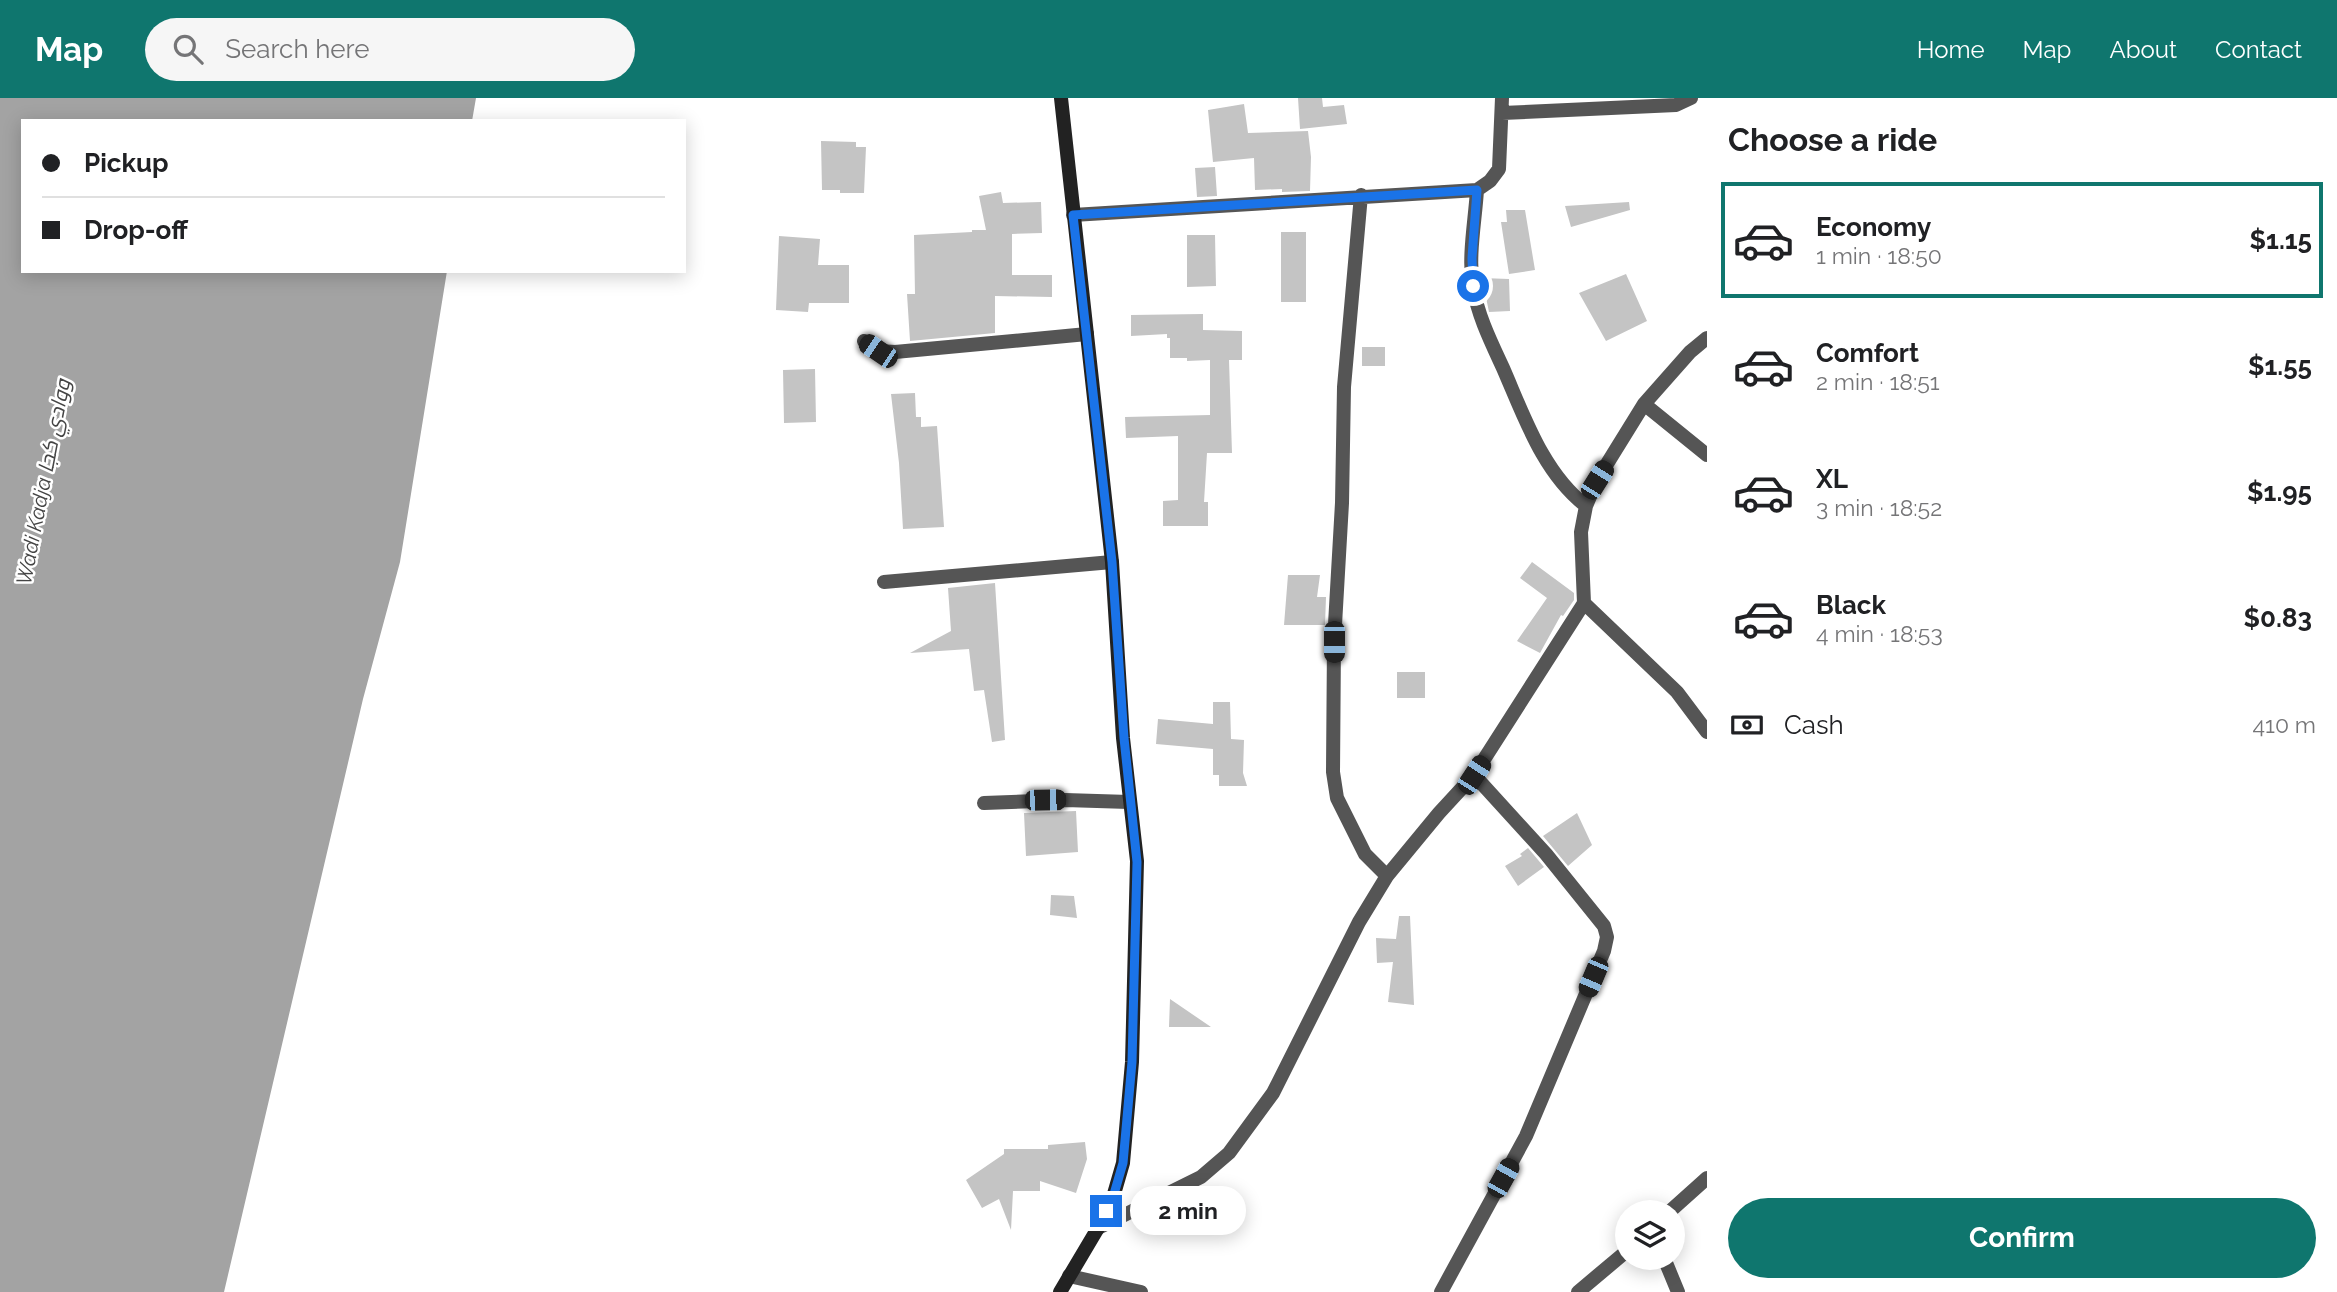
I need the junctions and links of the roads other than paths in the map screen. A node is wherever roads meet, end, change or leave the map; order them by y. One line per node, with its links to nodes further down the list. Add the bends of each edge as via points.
1 (1061, 98): 6 (main road)
2 (1691, 98): 3 (street, via 1676,105)
3 (1502, 106): 4 (street, via 1499,169)
4 (1477, 190): 5 (street); 12 (street, via 1472,258 1480,316 1532,434 1560,479)
5 (1361, 195): 6 (street); 20 (street, via 1344,387 1333,772 1338,799 1360,845)
6 (1073, 215): 7 (main road)
7 (1087, 334): 9 (street, via 895,352 878,351); 13 (main road)
8 (1707, 338): 10 (street)
9 (864, 341)
10 (1644, 404): 11 (street); 12 (street)
11 (1707, 455)
12 (1586, 506): 15 (street, via 1581,531)
13 (1112, 562): 14 (street); 18 (main road)
14 (884, 582)
15 (1584, 603): 16 (street, via 1677,692); 17 (street)
16 (1707, 732)
17 (1474, 775): 20 (street); 29 (street, via 1546,854 1604,926 1607,937 1526,1136)
18 (1129, 802): 19 (street); 23 (main road, via 1137,862 1132,1062 1123,1163)
19 (984, 803)
20 (1387, 876): 23 (street, via 1273,1093 1229,1153 1201,1177)
21 (1707, 1178): 22 (street)
22 (1682, 1200)
23 (1098, 1228): 26 (main road)
24 (1615, 1261): 30 (street)
25 (1669, 1270): 31 (street)
26 (1069, 1276): 27 (main road); 28 (street)
27 (1060, 1292)
28 (1140, 1292)
29 (1441, 1292)
30 (1578, 1292)
31 (1678, 1292)

